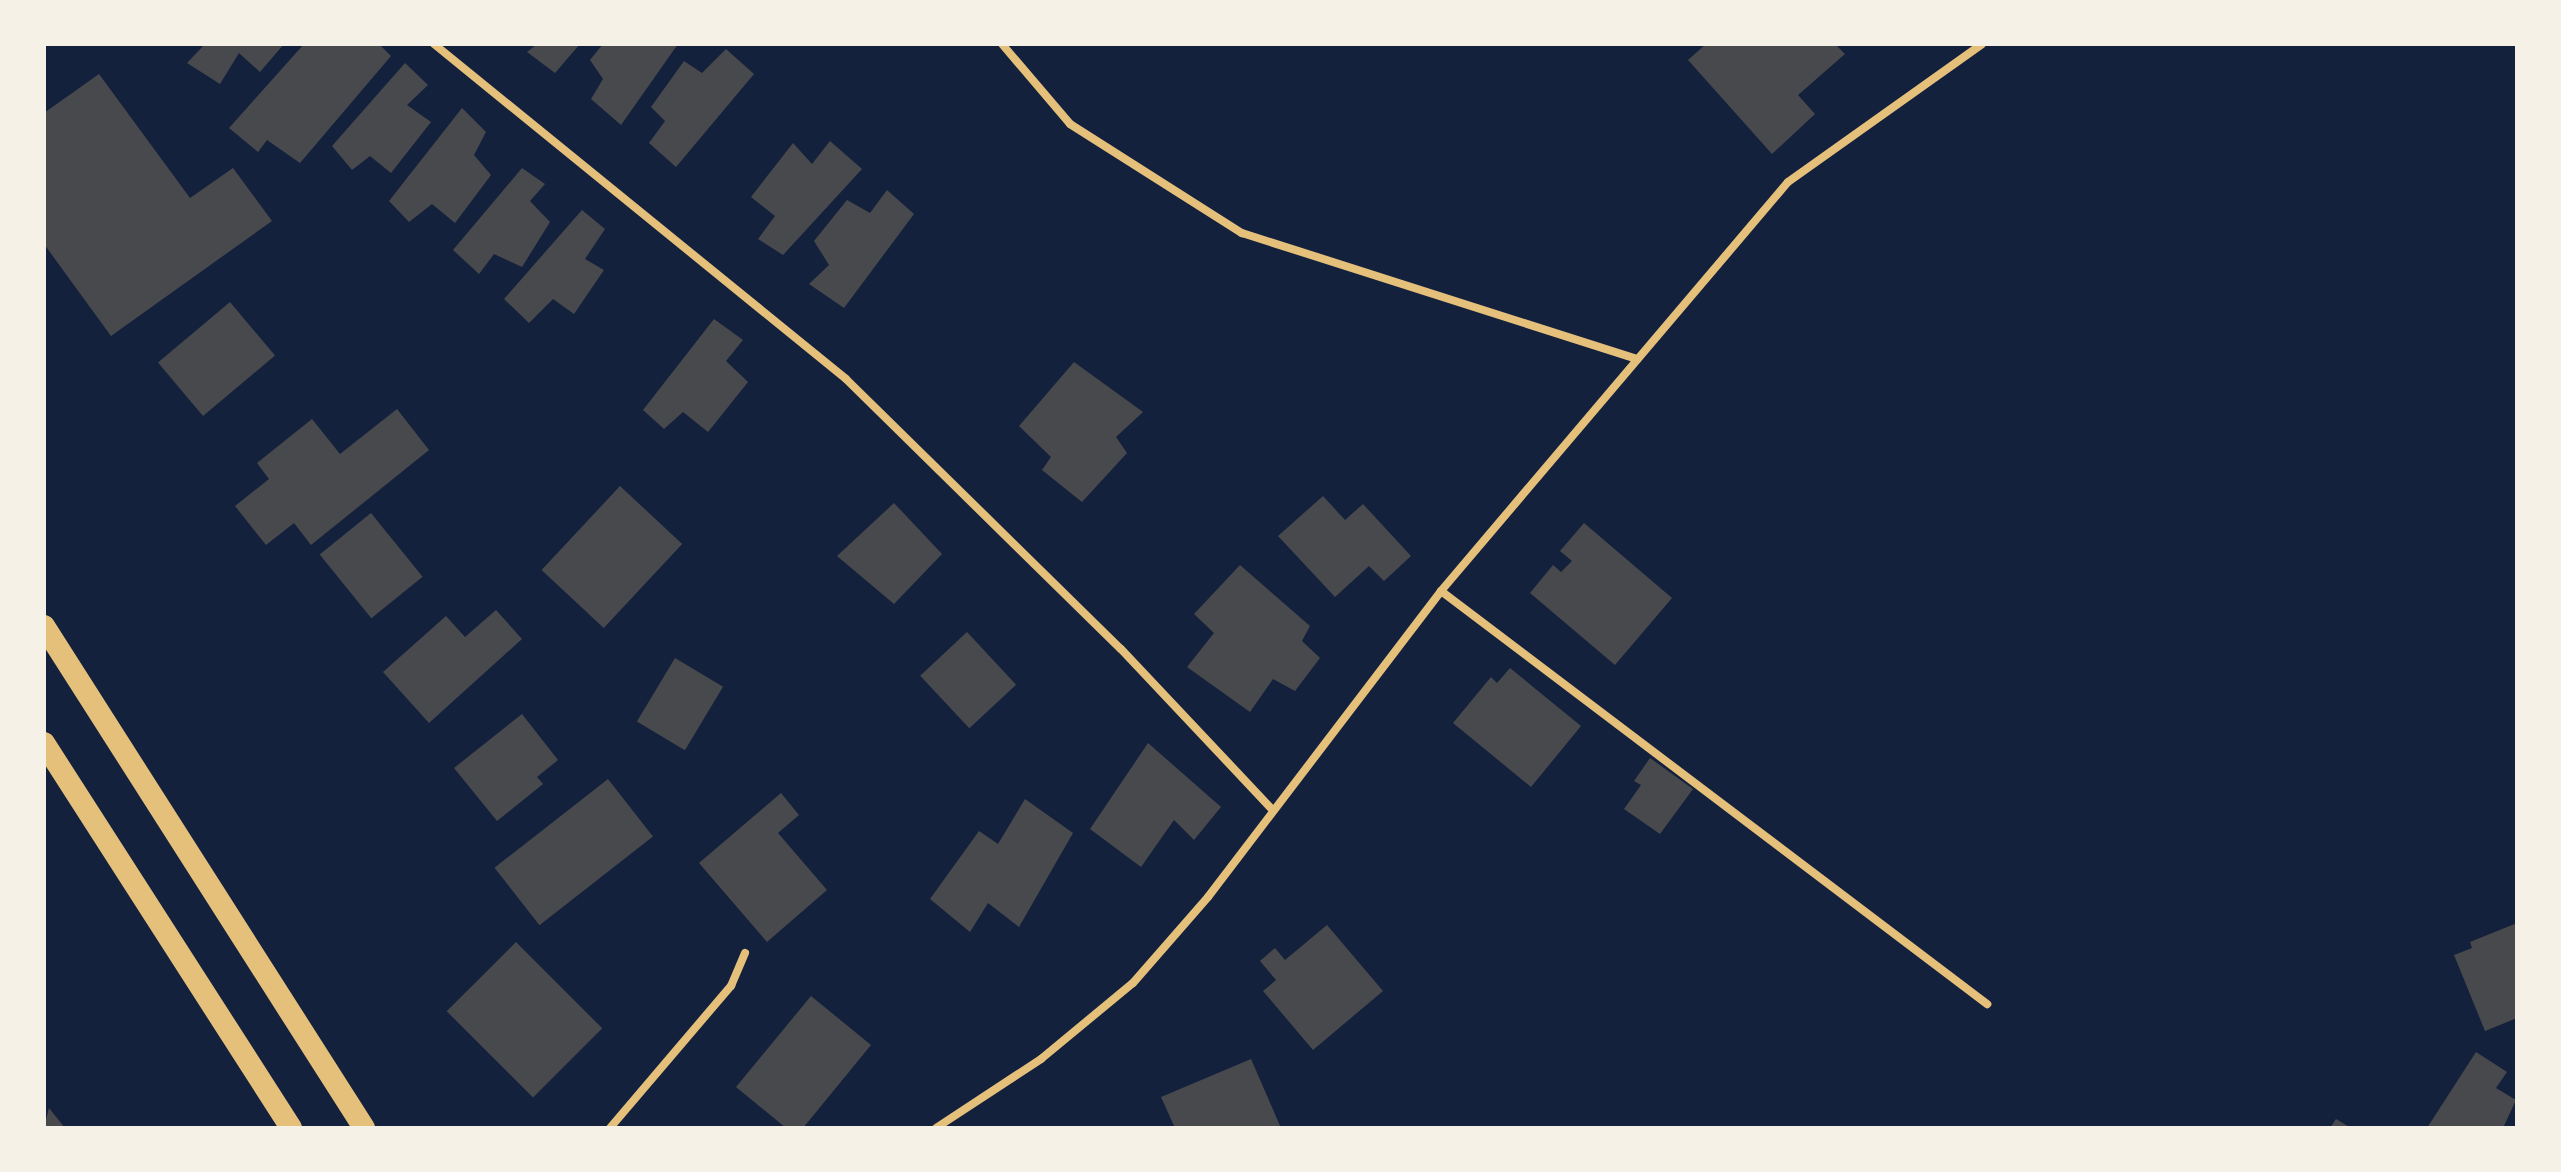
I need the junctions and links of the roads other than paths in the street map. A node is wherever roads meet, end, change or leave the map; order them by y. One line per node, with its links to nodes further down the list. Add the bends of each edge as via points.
1 (434, 44): 8 (street, via 846,379 1121,649)
2 (1002, 44): 4 (street, via 1070,124 1242,233)
3 (1982, 44): 4 (street, via 1788,182)
4 (1637, 359): 5 (street)
5 (1441, 591): 8 (street); 10 (street)
6 (44, 626): 12 (highway)
7 (44, 743): 11 (highway)
8 (1271, 808): 14 (street, via 1208,897 1133,983 1041,1059)
9 (745, 953): 13 (street, via 731,986)
10 (1987, 1004)
11 (291, 1128)
12 (364, 1128)
13 (610, 1128)
14 (936, 1128)

